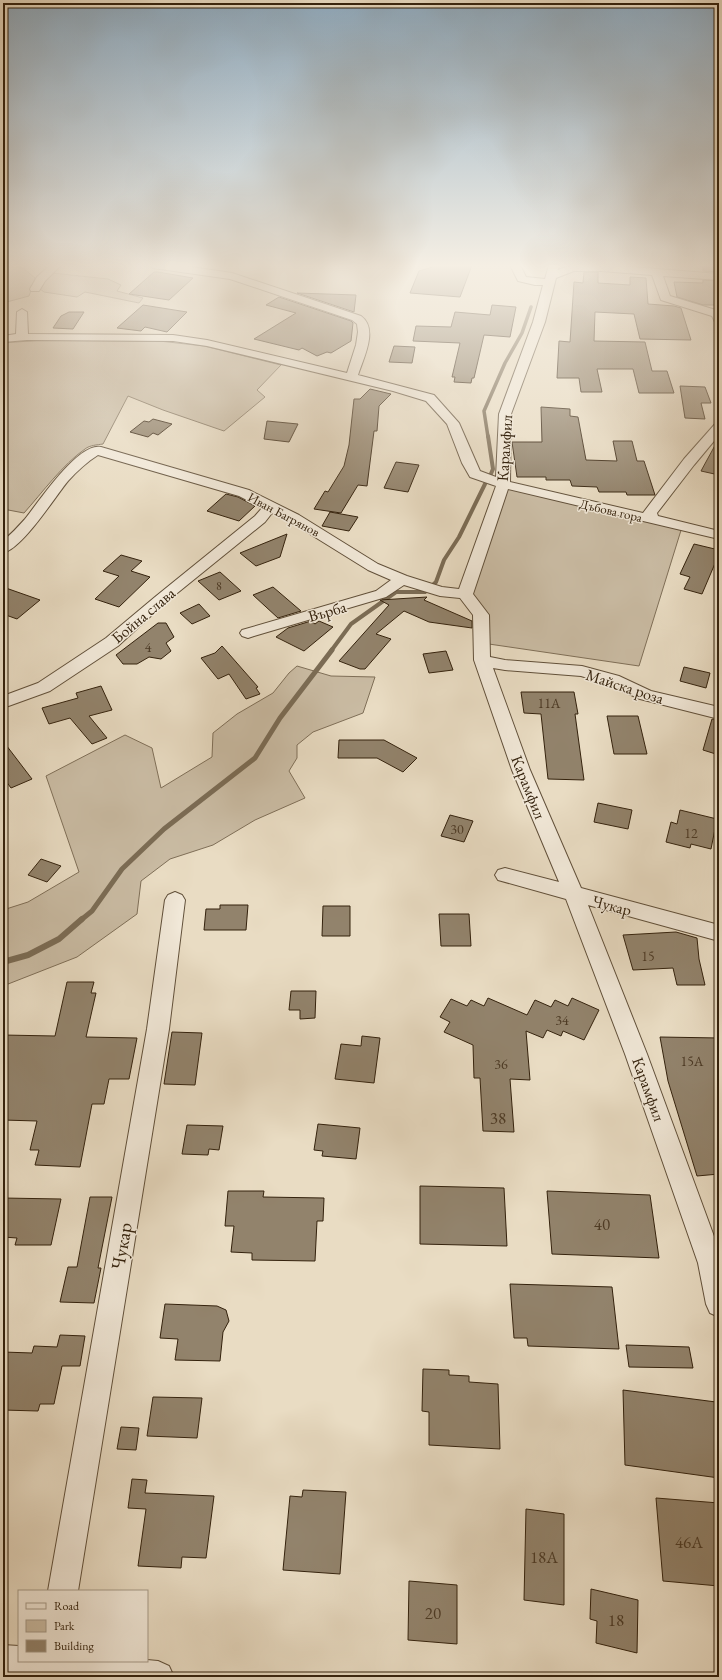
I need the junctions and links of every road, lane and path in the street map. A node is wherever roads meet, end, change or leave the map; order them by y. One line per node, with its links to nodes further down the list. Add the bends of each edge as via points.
1 (209, 343): 4 (street, Дъбова гора)
2 (361, 343): 4 (street)
3 (531, 343): 6 (street, Карамфил, via 505,414)
4 (351, 376): 6 (street, Дъбова гора, via 430,398 453,423 475,474)
5 (719, 427): 8 (street, via 650,513)
6 (503, 484): 8 (street, Дъбова гора); 12 (street, Карамфил)
7 (270, 507): 10 (street, Иван Багрянов, via 244,493 96,450 85,456 19,534); 11 (street, Иван Багрянов, via 294,518 373,567); 15 (street, Бойна слава, via 260,519 112,642 44,687)
8 (652, 520): 9 (street, Дъбова гора)
9 (719, 535)
10 (3, 549)
11 (402, 579): 12 (street, Иван Багрянов, via 440,591); 13 (street, Върба, via 381,594)
12 (465, 594): 14 (street, Карамфил, via 481,615)
13 (248, 633)
14 (482, 660): 16 (street, Майска роза, via 582,671 613,680 646,695); 18 (street, Карамфил, via 522,770)
15 (3, 702)
16 (719, 713)
17 (505, 875): 18 (street, Чукар)
18 (574, 895): 20 (street, Чукар); 21 (street, Карамфил)
19 (175, 900): 23 (street, Чукар, via 158,1030)
20 (719, 933)
21 (715, 1263): 22 (street, Карамфил)
22 (719, 1304)
23 (62, 1590)
24 (3, 1661): 25 (street)
25 (50, 1669): 26 (street)
26 (158, 1677)

